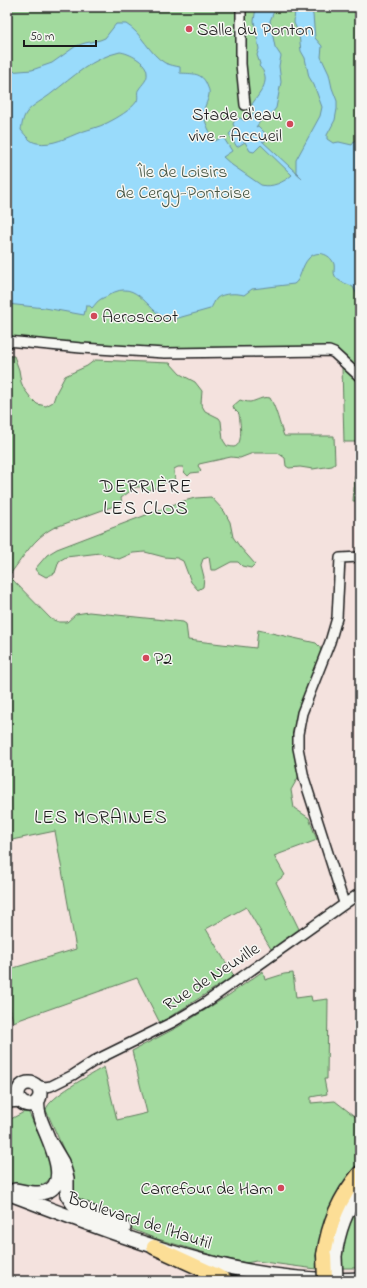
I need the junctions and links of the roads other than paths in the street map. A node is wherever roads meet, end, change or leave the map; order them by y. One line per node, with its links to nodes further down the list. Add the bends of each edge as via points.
1 (241, 7): 2 (street, via 241,64)
2 (245, 105)
3 (7, 341): 4 (street, via 165,353 329,351)
4 (360, 377)
5 (360, 558): 7 (street, via 340,558 337,618 302,713 298,734 298,748 309,796)
6 (360, 893): 7 (street, Rue de Neuville)
7 (344, 903): 8 (street, Rue de Neuville, via 205,1003 173,1022 96,1060)
8 (73, 1075): 9 (street, Rue de Neuville, via 49,1087); 11 (street, Rue de Neuville, via 61,1087)
9 (35, 1085): 11 (main road, via 22,1085)
10 (7, 1097): 11 (street, Rue de Neuville, via 12,1095)
11 (29, 1099): 12 (street); 13 (main road, via 38,1109)
12 (7, 1103)
13 (49, 1140): 15 (main road, via 58,1179 52,1188 39,1193); 17 (main road, via 62,1162 67,1178 67,1195 73,1204 125,1229)
14 (360, 1173): 19 (main road, via 345,1193 328,1231)
15 (7, 1191): 17 (main road, Boulevard de l'Hautil)
16 (360, 1191): 19 (main road, via 351,1204)
17 (138, 1242): 18 (main road, Boulevard de l'Hautil)
18 (154, 1247): 20 (main road, Boulevard de l'Hautil, via 216,1264 278,1276 316,1280); 21 (main road)
19 (330, 1255): 22 (main road, bridge); 23 (main road, bridge)
20 (360, 1279)
21 (226, 1281)
22 (325, 1281)
23 (336, 1281)

